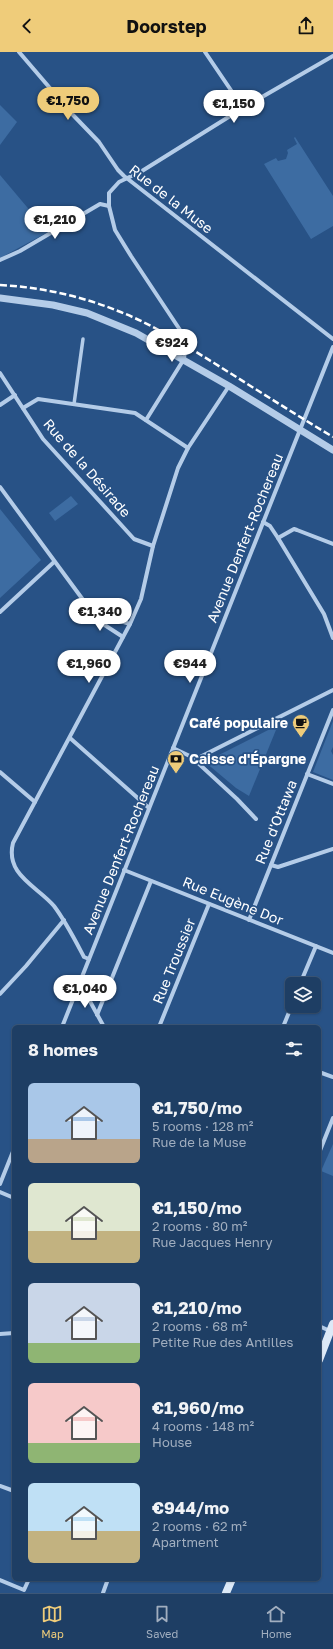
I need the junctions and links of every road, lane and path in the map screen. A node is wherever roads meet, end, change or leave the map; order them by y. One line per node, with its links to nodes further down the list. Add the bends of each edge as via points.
1 (19, 52): 5 (street, Rue de la Muse)
2 (205, 52): 4 (street)
3 (333, 56): 4 (street)
4 (243, 108): 5 (street)
5 (127, 179): 6 (street, via 119,182 109,193); 10 (street, Rue de la Muse)
6 (109, 206): 7 (street, via 100,204); 12 (street, via 116,230 131,256 186,339)
7 (0, 260)
8 (0, 298): 12 (street, via 53,305 87,313 136,333)
9 (83, 339): 16 (street)
10 (333, 339)
11 (333, 347): 20 (street, Avenue Denfert-Rochereau)
12 (184, 359): 14 (street); 19 (street)
13 (0, 373): 15 (street, Rue de la Désirade)
14 (229, 386): 20 (street); 21 (street)
15 (15, 395): 17 (street); 18 (street, Rue de la Désirade)
16 (74, 404): 18 (street, via 38,400); 19 (street, via 135,413)
17 (0, 405)
18 (23, 408): 27 (street, Rue de la Désirade, via 43,439 134,539)
19 (146, 420): 21 (street)
20 (300, 430): 22 (street); 24 (street, Avenue Denfert-Rochereau)
21 (188, 448): 27 (street, via 178,468)
22 (333, 450)
23 (0, 488): 28 (street)
24 (263, 522): 25 (street, via 270,526); 37 (street, Avenue Denfert-Rochereau)
25 (278, 538): 26 (street, via 294,529); 33 (street, via 324,614)
26 (333, 544)
27 (153, 546): 31 (street, via 140,599)
28 (54, 562): 29 (street); 30 (street)
29 (0, 612)
30 (92, 612): 31 (street); 32 (street, via 100,622)
31 (130, 624): 32 (street)
32 (123, 637): 36 (street)
33 (333, 638)
34 (333, 690): 38 (street)
35 (333, 710): 40 (street, Rue d'Ottawa)
36 (70, 738): 42 (street); 43 (street)
37 (173, 748): 38 (street); 43 (street, Avenue Denfert-Rochereau)
38 (196, 759): 44 (street)
39 (0, 772): 42 (street)
40 (307, 774): 41 (street); 46 (street, Rue d'Ottawa)
41 (333, 784)
42 (35, 802): 50 (street, via 13,842 10,852 12,862 29,884)
43 (149, 808): 47 (street, Avenue Denfert-Rochereau)
44 (256, 819)
45 (333, 849): 46 (street, via 278,867)
46 (271, 865): 51 (street, Rue d'Ottawa)
47 (124, 870): 48 (street, Rue Eugène Dor); 54 (street, Avenue Denfert-Rochereau)
48 (150, 881): 49 (street, Rue Eugène Dor); 59 (street)
49 (209, 904): 51 (street, Rue Eugène Dor); 62 (street, Rue Troussier)
50 (64, 920): 54 (street, via 84,957); 57 (street)
51 (249, 920): 52 (street, Rue Eugène Dor)
52 (316, 946): 53 (street, Rue Eugène Dor); 55 (street)
53 (333, 953)
54 (89, 959): 56 (street, Avenue Denfert-Rochereau)
55 (303, 977)
56 (80, 982): 59 (street); 60 (street, Avenue Denfert-Rochereau)
57 (0, 994)
58 (289, 1013): 63 (street)
59 (97, 1015): 61 (street)
60 (63, 1025)
61 (103, 1025)
62 (160, 1025)
63 (284, 1025)
64 (321, 1073): 65 (street)
65 (333, 1077)
66 (333, 1118): 67 (street)
67 (321, 1148)
68 (12, 1154): 69 (street)
69 (0, 1184)
70 (0, 1192): 71 (street)
71 (12, 1197)
72 (321, 1326): 73 (street)
73 (332, 1327): 76 (main road)
74 (12, 1333): 75 (street)
75 (0, 1334)
76 (321, 1355)
77 (0, 1486): 78 (street)
78 (12, 1490)
79 (0, 1580): 80 (street, via 24,1590)
80 (28, 1581)
81 (107, 1581): 83 (street)
82 (231, 1581): 84 (main road)
83 (103, 1593)
84 (226, 1593)

